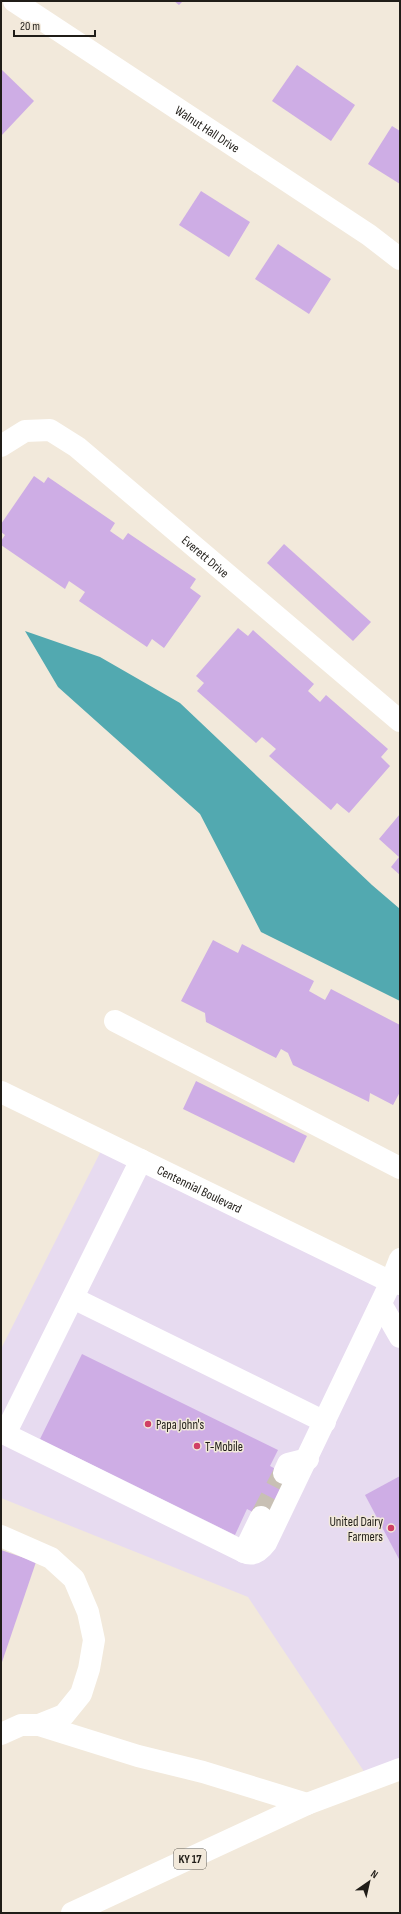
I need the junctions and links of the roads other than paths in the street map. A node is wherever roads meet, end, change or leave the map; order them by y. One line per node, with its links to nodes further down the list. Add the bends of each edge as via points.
1 (14, 1): 2 (street, Walnut Hall Drive, via 369,235)
2 (400, 259)
3 (1, 446): 4 (street, Everett Drive, via 25,431 50,430 77,447)
4 (400, 721)
5 (115, 1021): 8 (street)
6 (1, 1092): 7 (street, Centennial Boulevard)
7 (141, 1160): 10 (street, Centennial Boulevard); 11 (street)
8 (400, 1168)
9 (400, 1259): 10 (street)
10 (396, 1283): 12 (street)
11 (72, 1298): 14 (street); 19 (street, via 5,1434)
12 (381, 1304): 13 (street); 14 (street)
13 (400, 1337)
14 (325, 1422): 15 (street)
15 (308, 1458): 16 (street, via 288,1464); 19 (street, via 266,1543 260,1550 249,1554)
16 (284, 1473)
17 (262, 1516): 19 (street)
18 (1, 1536): 20 (street, via 52,1558 74,1579 88,1612 94,1640 81,1694 64,1715)
19 (244, 1552)
20 (39, 1725): 21 (street, via 21,1725); 23 (street)
21 (1, 1734)
22 (400, 1768): 23 (street, KY 17)
23 (307, 1804): 24 (street, KY 17)
24 (72, 1913)

